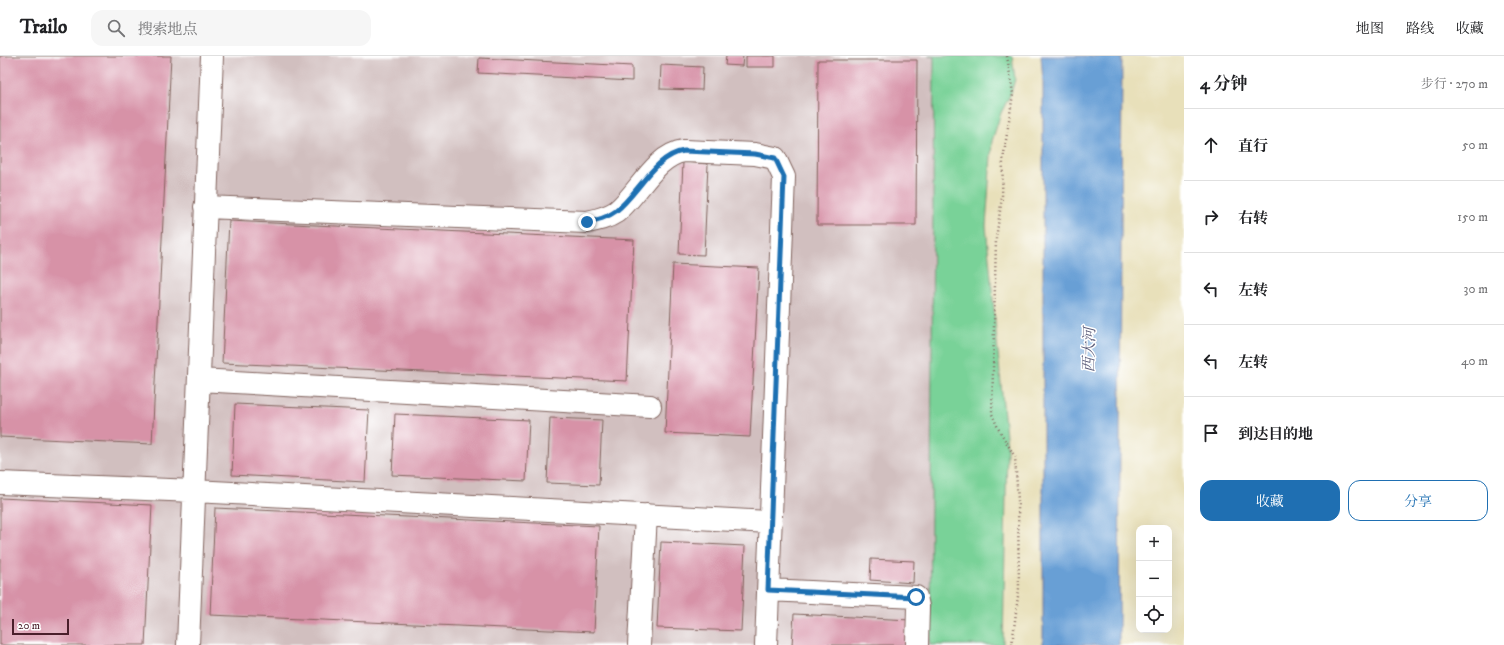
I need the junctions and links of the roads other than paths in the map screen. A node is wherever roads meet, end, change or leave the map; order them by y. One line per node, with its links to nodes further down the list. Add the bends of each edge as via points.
1 (212, 56): 2 (lane)
2 (205, 207): 3 (lane); 8 (lane, via 587,222 616,211 662,161 677,152 755,154 775,158 784,177)
3 (198, 380): 4 (lane); 6 (lane)
4 (650, 406)
5 (0, 483): 6 (lane)
6 (194, 492): 7 (lane); 10 (lane)
7 (646, 515): 8 (lane); 11 (lane)
8 (771, 522): 9 (lane)
9 (768, 590): 12 (lane); 13 (lane, via 916,597)
10 (188, 645)
11 (639, 645)
12 (766, 645)
13 (917, 645)

